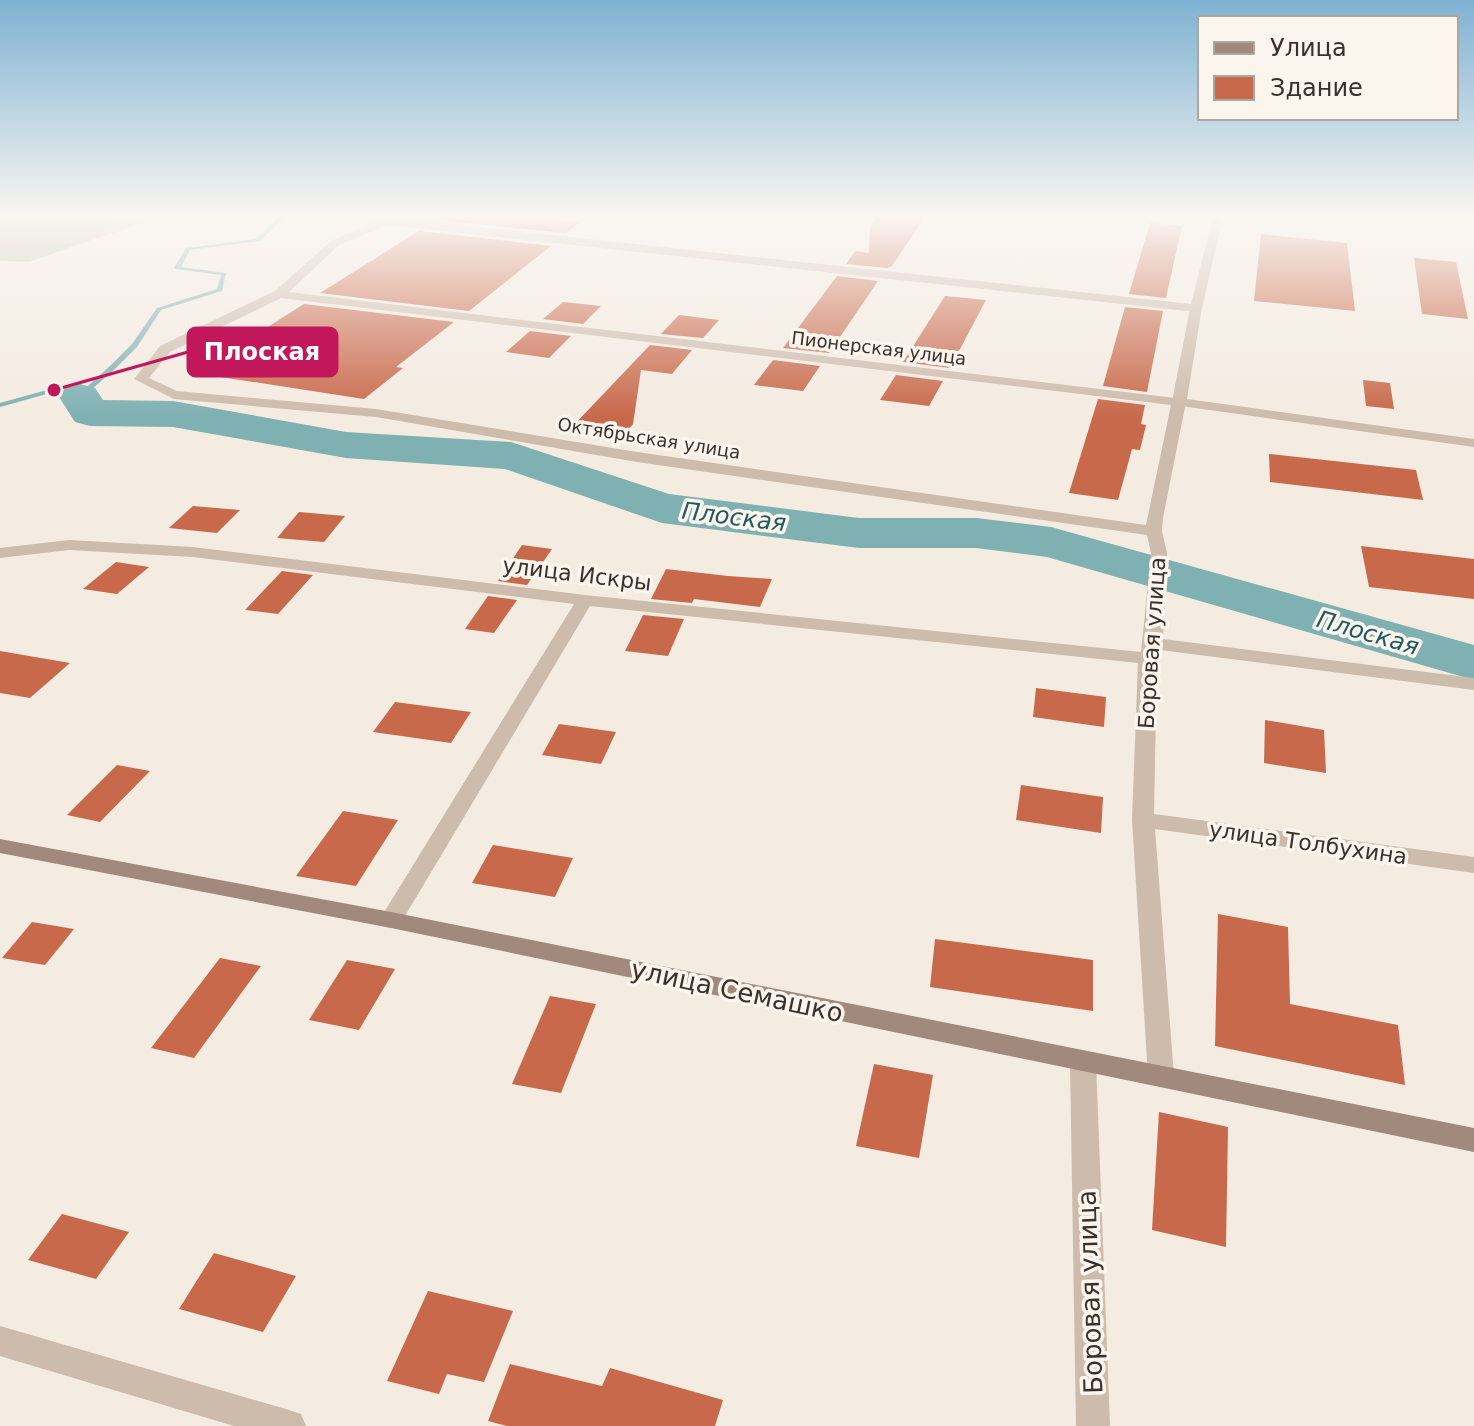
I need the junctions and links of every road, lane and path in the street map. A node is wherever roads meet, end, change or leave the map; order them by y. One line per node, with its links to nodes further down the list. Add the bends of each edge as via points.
1 (290, 284): 4 (street)
2 (972, 284): 5 (street)
3 (1202, 284): 5 (street, Боровая улица)
4 (279, 294): 6 (street, Пионерская улица); 8 (street, Октябрьская улица, via 165,349 141,379 174,395 376,413 637,457)
5 (1196, 308): 6 (street, Боровая улица)
6 (1179, 402): 7 (street, Пионерская улица); 8 (street, Боровая улица)
7 (1474, 443)
8 (1154, 531): 11 (street, Боровая улица, via 1159,553)
9 (0, 553): 10 (street, улица Искры, via 69,545 193,552)
10 (585, 600): 11 (street, улица Искры); 16 (street)
11 (1150, 651): 12 (street, улица Искры); 13 (street, Боровая улица)
12 (1474, 684)
13 (1143, 820): 15 (street, улица Толбухина); 18 (street, Боровая улица)
14 (0, 846): 16 (main road, улица Семашко)
15 (1474, 865)
16 (391, 920): 17 (main road, улица Семашко)
17 (1083, 1062): 18 (main road, улица Семашко); 22 (street, Боровая улица)
18 (1161, 1076): 19 (main road, улица Семашко)
19 (1474, 1140)
20 (0, 1341): 21 (street)
21 (289, 1426)
22 (1093, 1426)

